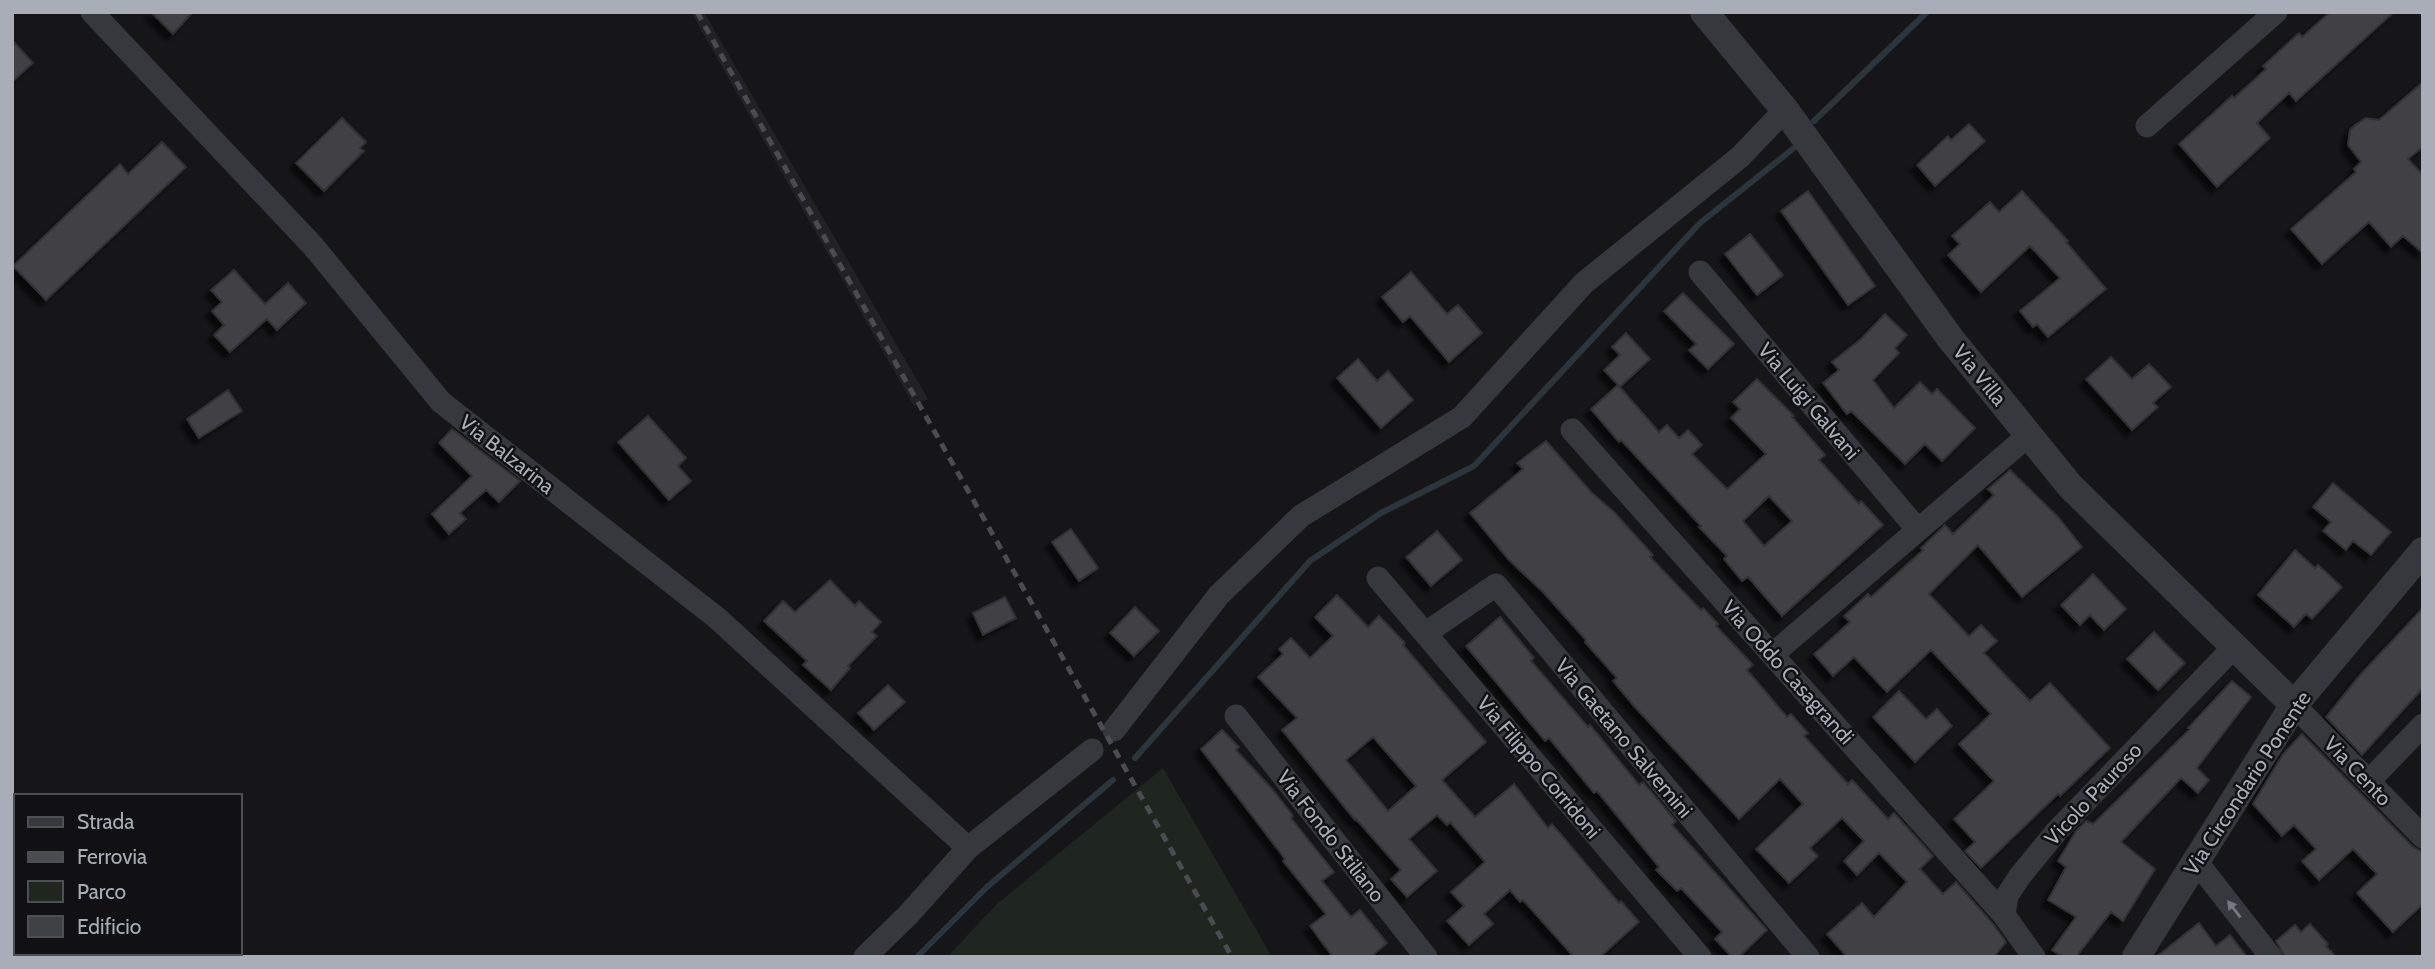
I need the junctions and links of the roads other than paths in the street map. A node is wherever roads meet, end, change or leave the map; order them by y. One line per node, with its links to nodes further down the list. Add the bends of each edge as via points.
1 (92, 12): 22 (street, Via Balzarina, via 313,246 441,402 717,618)
2 (1703, 12): 4 (street, Via Villa)
3 (2276, 12): 5 (street)
4 (1785, 110): 8 (street, Via Villa, via 1950,338); 18 (street, via 1740,157 1584,283 1462,417 1301,516 1219,595)
5 (2147, 126)
6 (1700, 271): 9 (street, Via Luigi Galvani)
7 (1572, 430): 14 (street, Via Oddo Casagrandi)
8 (2029, 435): 9 (street); 13 (street, Via Villa, via 2070,486)
9 (1918, 530): 14 (street)
10 (2423, 551): 15 (street, Via Circondario Ponente)
11 (1378, 578): 12 (street, Via Filippo Corridoni)
12 (1426, 634): 27 (street, Via Filippo Corridoni); 28 (street, Via Gaetano Salvemini, via 1496,585)
13 (2235, 646): 15 (street, Via Villa); 24 (street, Vicolo Pauroso, via 2056,832 2007,896)
14 (1773, 654): 24 (street, Via Oddo Casagrandi)
15 (2294, 705): 20 (street, Via Cento); 23 (street, Via Circondario Ponente)
16 (1236, 716): 26 (street, Via Fondo Stiliano)
17 (2423, 725): 20 (street)
18 (1114, 730)
19 (1092, 750): 22 (street)
20 (2370, 781): 21 (street, Via Cento)
21 (2423, 837)
22 (968, 848): 25 (street)
23 (2196, 861): 30 (street, Via Circondario Ponente); 31 (street, one-way to 23)
24 (2004, 915): 29 (street)
25 (865, 957)
26 (1426, 957)
27 (1700, 957)
28 (1808, 957)
29 (2034, 957)
30 (2136, 957)
31 (2271, 957)

